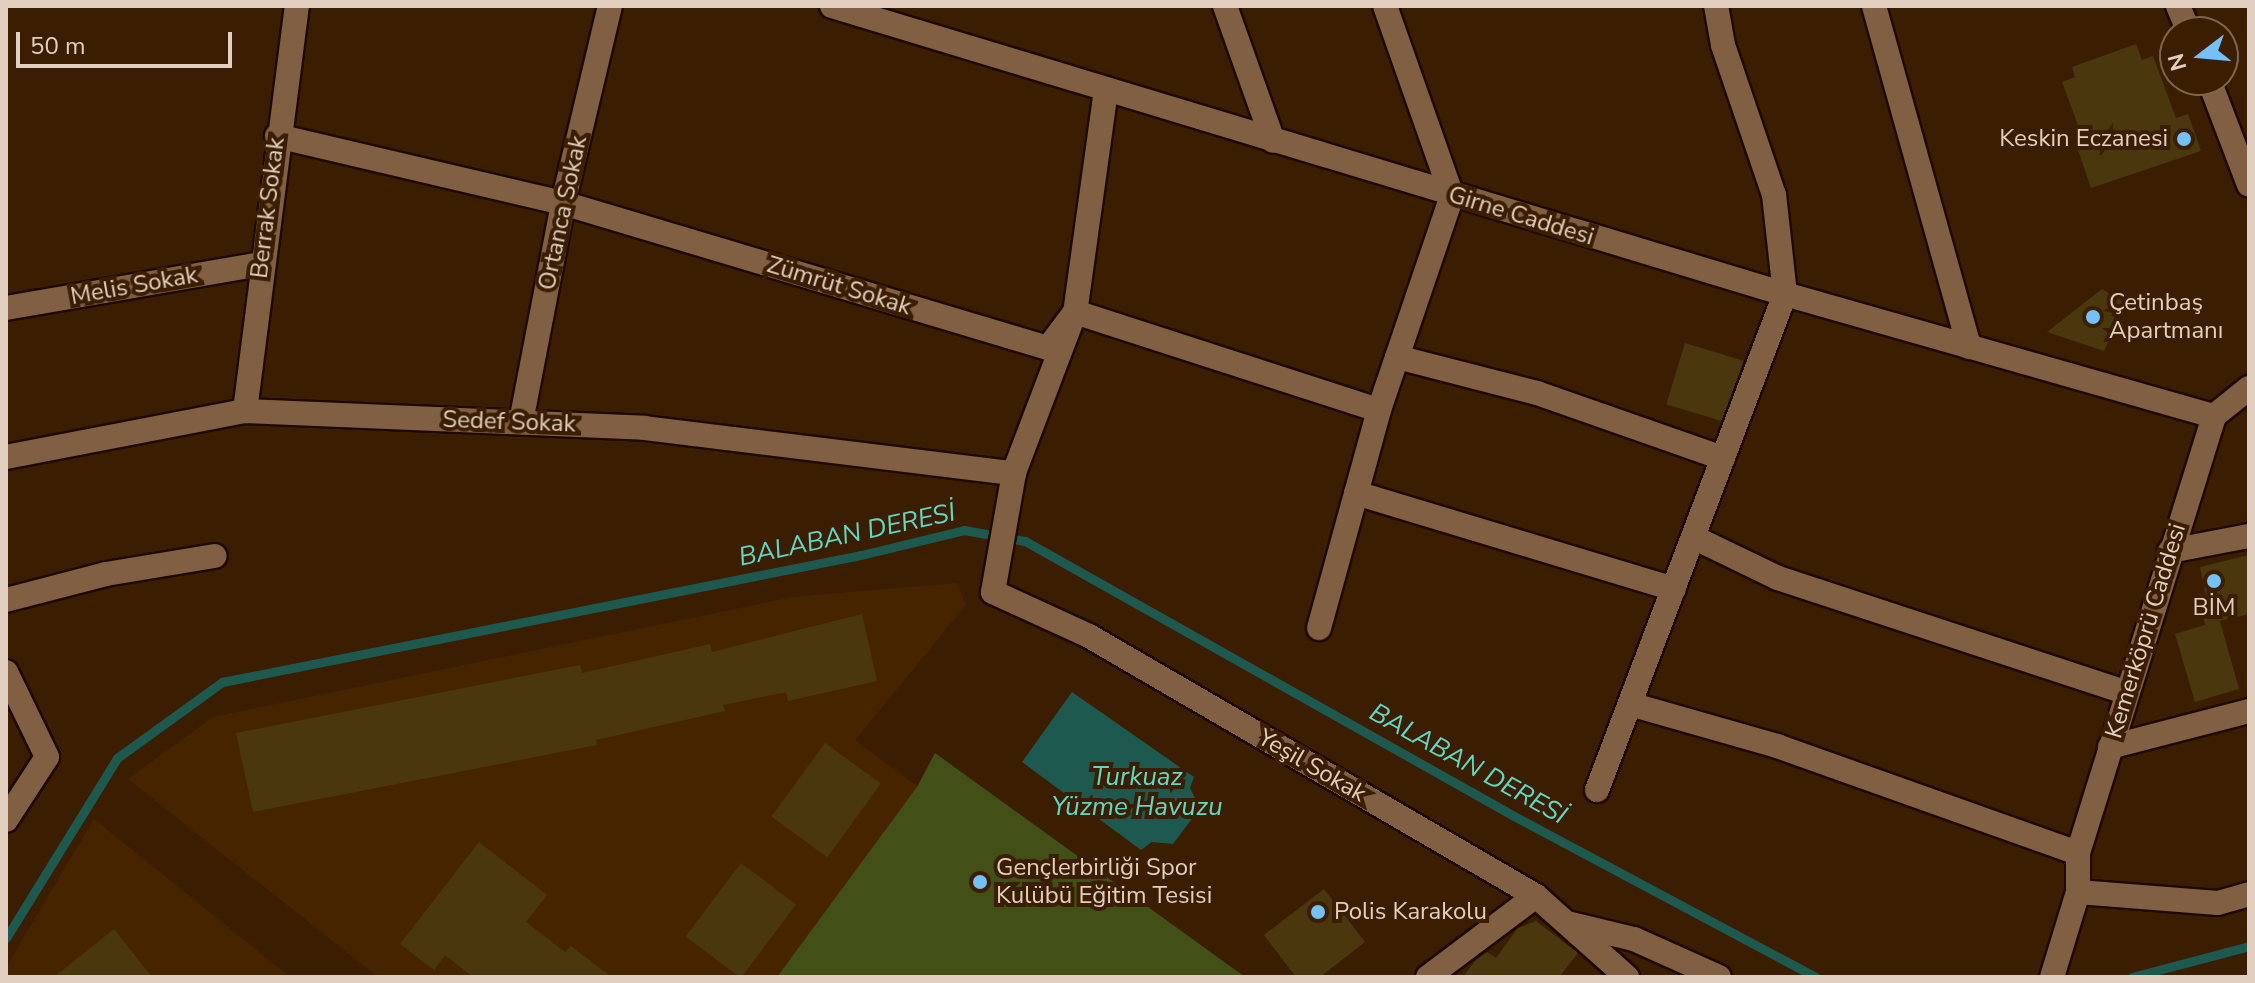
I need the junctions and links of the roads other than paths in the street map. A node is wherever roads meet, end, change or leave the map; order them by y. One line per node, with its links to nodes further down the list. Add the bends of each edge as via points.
1 (297, 6): 11 (street, Berrak Sokak)
2 (610, 6): 15 (street, Ortanca Sokak)
3 (832, 6): 8 (street, Girne Caddesi)
4 (1225, 6): 12 (street)
5 (1385, 6): 14 (street)
6 (1716, 6): 17 (street, via 1723,45 1774,195)
7 (1874, 6): 20 (street)
8 (1106, 90): 12 (street, Girne Caddesi); 19 (street)
9 (2220, 96): 10 (street)
10 (2239, 122): 13 (street)
11 (277, 136): 15 (street, Zümrüt Sokak); 16 (street, Berrak Sokak)
12 (1273, 141): 14 (street, Girne Caddesi)
13 (2249, 185)
14 (1452, 196): 17 (street, Girne Caddesi); 21 (street)
15 (563, 203): 19 (street, Zümrüt Sokak, via 1048,348); 26 (street, Ortanca Sokak)
16 (262, 264): 18 (street, Melis Sokak); 24 (street, Berrak Sokak)
17 (1785, 294): 20 (street, Girne Caddesi); 28 (street)
18 (6, 308)
19 (1075, 312): 23 (street); 29 (street)
20 (1969, 347): 25 (street, Girne Caddesi)
21 (1397, 357): 23 (street); 28 (street, via 1537,393)
22 (2249, 388): 25 (street)
23 (1379, 410): 30 (street)
24 (245, 411): 26 (street, Sedef Sokak); 27 (street, Sedef Sokak)
25 (2214, 416): 33 (street, Kemerköprü Caddesi)
26 (521, 422): 29 (street, Sedef Sokak, via 645,428)
27 (6, 457)
28 (1723, 458): 32 (street)
29 (1014, 473): 48 (street, Yeşil Sokak, via 993,592 1089,636)
30 (1356, 493): 35 (street); 37 (street)
31 (2249, 536): 33 (street)
32 (1693, 537): 35 (street); 39 (street, via 1778,578)
33 (2170, 551): 39 (street, Kemerköprü Caddesi)
34 (215, 556): 36 (street, via 106,574)
35 (1674, 589): 40 (street)
36 (6, 600)
37 (1319, 628)
38 (6, 672): 44 (street, via 47,757)
39 (2127, 693): 42 (street, Kemerköprü Caddesi)
40 (1630, 704): 43 (street); 45 (street, via 1777,746)
41 (2249, 711): 42 (street)
42 (2110, 747): 45 (street, Kemerköprü Caddesi)
43 (1597, 790)
44 (6, 820)
45 (2078, 853): 46 (street, Kemerköprü Caddesi)
46 (2078, 892): 47 (street, via 2218,903); 53 (street, Kemerköprü Caddesi)
47 (2249, 894)
48 (1536, 896): 49 (street, Yeşil Sokak); 50 (street)
49 (1567, 923): 51 (street, Yeşil Sokak); 52 (street, via 1634,939)
50 (1428, 977)
51 (1627, 977)
52 (1719, 977)
53 (2052, 977)

